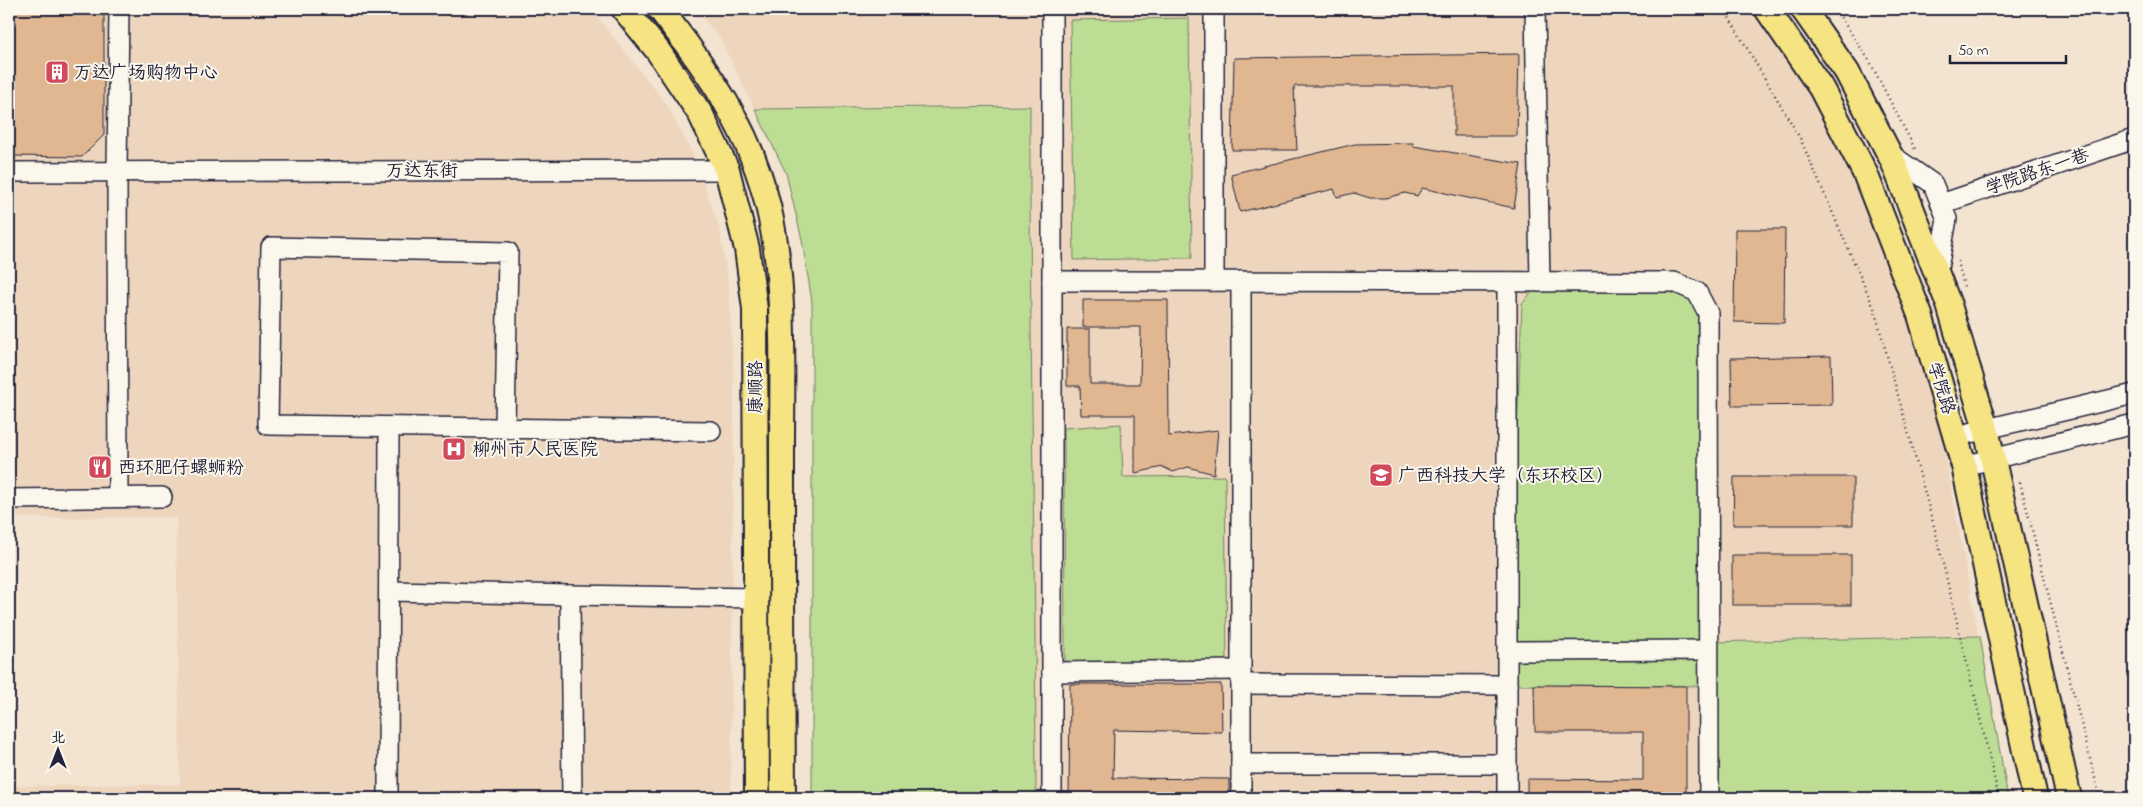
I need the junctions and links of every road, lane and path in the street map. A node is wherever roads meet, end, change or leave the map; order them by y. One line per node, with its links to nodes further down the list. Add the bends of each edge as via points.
1 (119, 9): 15 (street)
2 (624, 9): 14 (main road, 康顺路, via 658,51 701,115)
3 (660, 9): 49 (main road, 康顺路, via 698,57 729,105 754,162 772,228 782,347)
4 (1052, 9): 19 (street)
5 (1214, 9): 20 (street)
6 (1536, 9): 23 (street)
7 (1724, 9): 54 (path, via 1800,138 1874,308 1935,530)
8 (1767, 9): 30 (main road, 学院路, via 1821,88 1866,173 1920,314)
9 (1803, 9): 12 (main road, 学院路, via 1847,72)
10 (1834, 9): 13 (path, via 1869,60)
11 (2134, 138): 17 (street, 学院路东一巷)
12 (1890, 154): 17 (street, via 1932,184); 18 (main road, 学院路)
13 (1919, 157)
14 (727, 170): 15 (street, 万达东街); 38 (main road, 康顺路, via 747,249 755,309)
15 (117, 171): 16 (street, 万达东街); 33 (street)
16 (9, 172)
17 (1941, 204): 18 (street, via 1947,219)
18 (1937, 274): 28 (main road, 学院路)
19 (1052, 281): 20 (street); 41 (street)
20 (1214, 281): 21 (street)
21 (1241, 281): 22 (street); 42 (street)
22 (1507, 282): 23 (street); 40 (street)
23 (1540, 282): 39 (street, via 1674,282 1697,292 1708,313)
24 (2134, 394): 28 (street)
25 (2134, 424): 31 (street)
26 (390, 427): 27 (street); 27 (street, via 268,424 271,248 508,252); 36 (street)
27 (505, 429): 29 (street)
28 (1986, 429): 30 (street); 31 (main road, 学院路)
29 (710, 431)
30 (1957, 436): 32 (main road, 学院路)
31 (1992, 458): 32 (street); 56 (main road, 学院路)
32 (1964, 466): 55 (main road, 学院路)
33 (118, 497): 34 (street); 35 (street)
34 (162, 497)
35 (9, 499)
36 (390, 592): 37 (street); 46 (street)
37 (570, 595): 38 (street); 47 (street)
38 (756, 598): 48 (main road, 康顺路)
39 (1708, 650): 40 (street); 53 (street)
40 (1507, 651): 43 (street)
41 (1052, 672): 42 (street); 50 (street)
42 (1241, 677): 43 (street); 44 (street)
43 (1507, 685): 45 (street)
44 (1241, 764): 45 (street); 51 (street)
45 (1507, 764): 52 (street)
46 (388, 798)
47 (572, 798)
48 (757, 798)
49 (783, 798)
50 (1052, 798)
51 (1241, 798)
52 (1507, 798)
53 (1709, 798)
54 (1999, 798)
55 (2035, 798)
56 (2069, 798)

